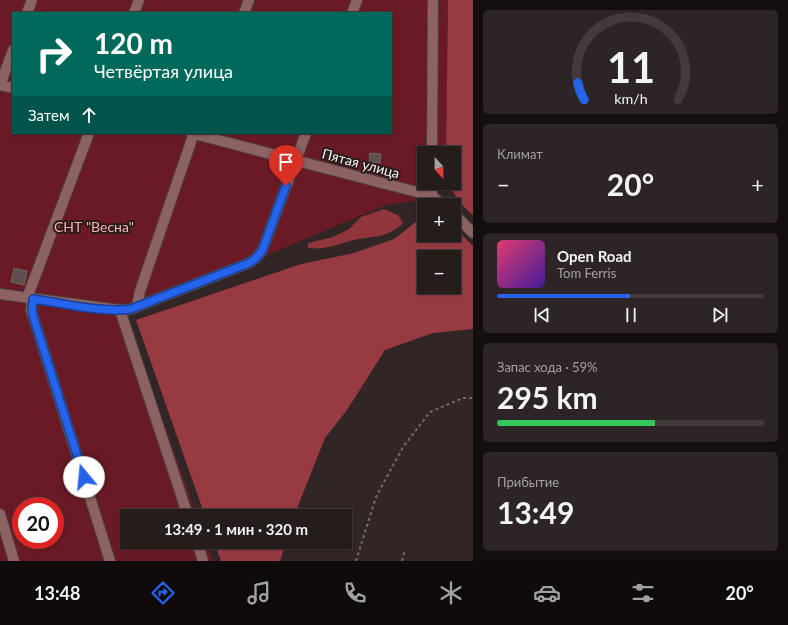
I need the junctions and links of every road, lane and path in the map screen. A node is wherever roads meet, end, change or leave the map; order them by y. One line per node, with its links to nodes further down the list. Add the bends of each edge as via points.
1 (32, 0): 6 (street)
2 (139, 0): 7 (street)
3 (249, 0): 8 (street)
4 (357, 0): 9 (street)
5 (433, 0): 17 (street)
6 (27, 12)
7 (134, 12)
8 (244, 12)
9 (352, 12)
10 (12, 53): 11 (street)
11 (0, 85): 12 (street)
12 (12, 88)
13 (89, 134): 25 (street)
14 (193, 134): 26 (street)
15 (197, 134): 18 (street, Пятая улица)
16 (306, 134): 18 (street)
17 (432, 146)
18 (296, 160): 20 (street, Пятая улица); 26 (street, via 262,251 256,258 249,263)
19 (432, 190): 20 (street)
20 (432, 196): 21 (street)
21 (434, 198)
22 (461, 221): 23 (street)
23 (473, 233)
24 (0, 294): 25 (street)
25 (30, 298): 27 (street); 34 (street, via 34,319)
26 (137, 306): 27 (street)
27 (120, 310): 29 (street)
28 (473, 398): 36 (path, via 463,398 430,412 403,447 376,497)
29 (186, 509)
30 (0, 514): 33 (street)
31 (199, 549): 35 (street)
32 (405, 549): 37 (path)
33 (14, 561)
34 (110, 561)
35 (203, 561)
36 (356, 561)
37 (402, 561)

